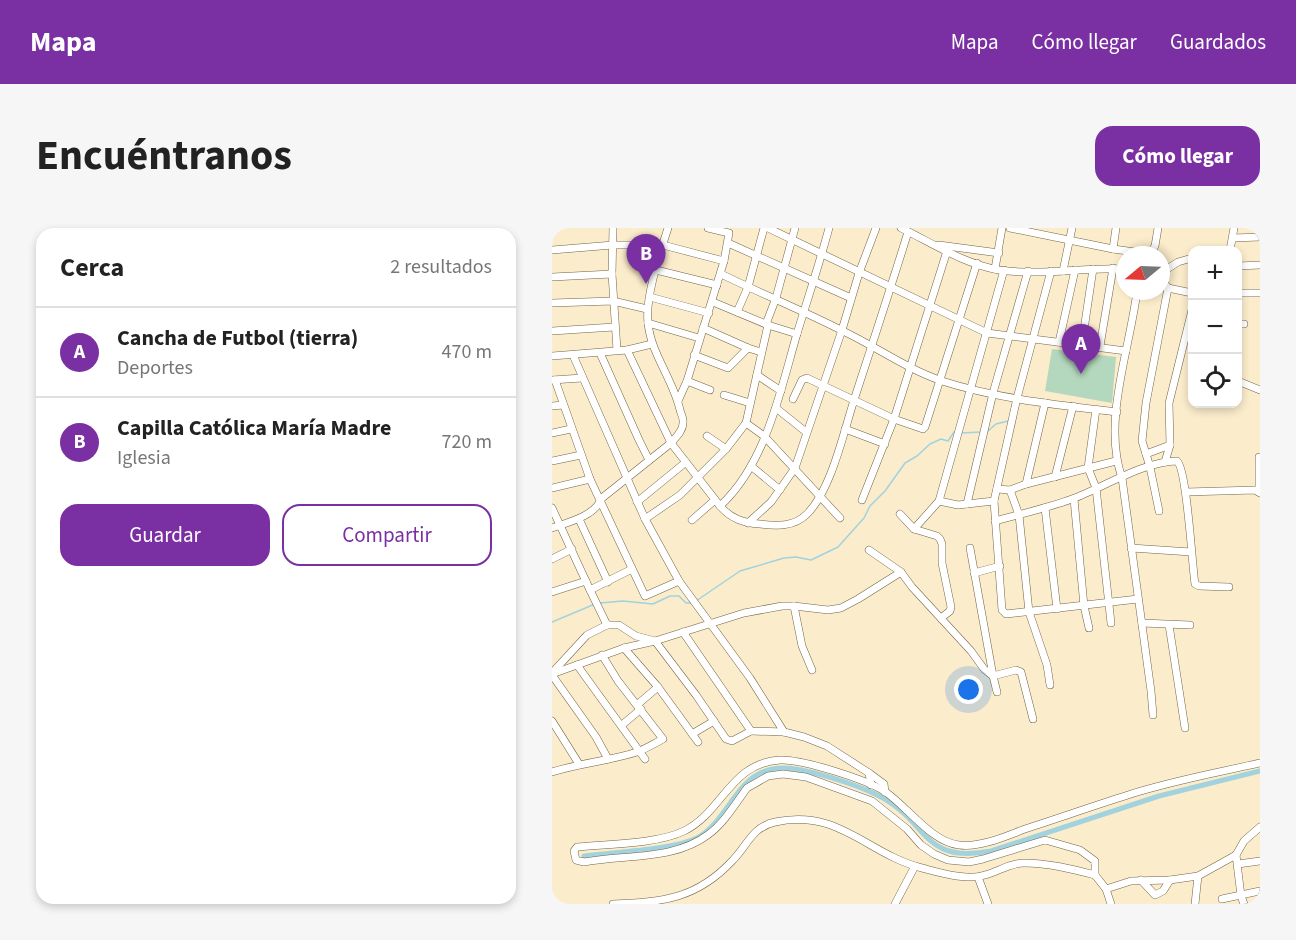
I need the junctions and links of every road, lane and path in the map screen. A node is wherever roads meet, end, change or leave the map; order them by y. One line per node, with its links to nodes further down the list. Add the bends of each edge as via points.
1 (613, 228): 26 (street)
2 (668, 228): 27 (street)
3 (708, 228): 17 (street)
4 (766, 228): 22 (street); 36 (street)
5 (795, 228): 22 (street)
6 (830, 228): 35 (street)
7 (876, 228): 54 (street)
8 (901, 228): 18 (street)
9 (920, 228): 19 (street)
10 (1002, 228): 34 (street)
11 (1010, 228): 23 (street)
12 (1072, 228): 23 (street)
13 (1116, 228): 30 (street)
14 (1150, 228): 15 (street)
15 (1159, 228): 28 (street)
16 (1234, 228): 21 (street)
17 (730, 231): 24 (street)
18 (908, 232): 19 (street); 61 (street)
19 (918, 236): 25 (street)
20 (1260, 237): 21 (street)
21 (1233, 238): 29 (street)
22 (792, 240): 35 (street); 43 (street)
23 (1070, 240): 30 (street); 53 (street)
24 (728, 243): 36 (street); 38 (street)
25 (934, 244): 33 (street); 34 (street)
26 (613, 245): 27 (street); 31 (street); 55 (street)
27 (663, 245): 38 (street); 48 (street)
28 (1155, 246)
29 (1231, 246)
30 (1113, 249): 32 (street)
31 (552, 250)
32 (1116, 250)
33 (947, 251): 39 (street); 74 (street)
34 (999, 253): 46 (street)
35 (822, 254): 54 (street); 58 (street)
36 (756, 255): 43 (street); 60 (street)
37 (1188, 259): 42 (street)
38 (724, 261): 56 (street)
39 (976, 263): 46 (street); 79 (street)
40 (1260, 265): 41 (street)
41 (1242, 266)
42 (1170, 267)
43 (785, 268): 58 (street); 67 (street)
44 (1113, 268): 45 (street); 47 (street); 96 (street)
45 (1116, 268)
46 (995, 269): 49 (street)
47 (1093, 269): 50 (street); 94 (street)
48 (657, 270): 59 (street); 66 (street)
49 (1004, 270): 51 (street); 87 (street)
50 (1075, 270): 53 (street); 92 (street)
51 (1028, 271): 52 (street); 89 (street)
52 (1051, 271): 53 (street); 91 (street)
53 (1063, 271)
54 (859, 273): 61 (street); 68 (street)
55 (612, 274): 57 (street); 71 (street)
56 (721, 274): 59 (street); 60 (street)
57 (552, 277)
58 (815, 281): 68 (street); 78 (street)
59 (717, 285): 72 (street)
60 (748, 287): 67 (street); 76 (street)
61 (891, 287): 74 (street); 95 (street)
62 (1170, 288): 63 (street)
63 (1188, 292)
64 (1242, 293): 65 (street)
65 (1260, 293)
66 (650, 297): 75 (street); 77 (street)
67 (776, 298): 78 (street); 81 (street)
68 (851, 298): 85 (street)
69 (1135, 300): 100 (street)
70 (1166, 300): 144 (street, via 1146,403 1142,441)
71 (613, 301): 73 (street); 75 (street); 83 (street)
72 (713, 302): 76 (street); 77 (street)
73 (552, 303)
74 (931, 307): 79 (street); 106 (street)
75 (647, 309): 80 (street)
76 (737, 312): 81 (street)
77 (709, 313): 84 (street)
78 (805, 313): 85 (street); 88 (street)
79 (959, 321): 87 (street); 110 (street)
80 (648, 323): 90 (street); 93 (street)
81 (767, 325): 88 (street); 101 (street)
82 (1188, 326): 142 (street, via 1169,403)
83 (614, 327): 86 (street); 98 (street)
84 (703, 328): 90 (street); 97 (street)
85 (842, 330): 95 (street); 113 (street)
86 (552, 331)
87 (987, 333): 89 (street); 114 (street)
88 (797, 334): 117 (street)
89 (1010, 337): 91 (street); 118 (street)
90 (699, 338): 104 (street)
91 (1034, 339): 92 (street); 120 (street)
92 (1059, 342): 94 (street)
93 (652, 344): 99 (street); 123 (street)
94 (1082, 344): 96 (street)
95 (872, 346): 106 (street); 122 (street)
96 (1100, 346): 100 (street)
97 (748, 348): 101 (street); 104 (street, via 729,368)
98 (617, 350): 99 (street); 102 (street)
99 (627, 350): 140 (street)
100 (1126, 351): 131 (street)
101 (761, 352): 107 (street)
102 (600, 353): 103 (street); 147 (street)
103 (573, 355): 105 (street); 108 (street)
104 (694, 355): 111 (street)
105 (552, 356)
106 (909, 369): 110 (street); 132 (street)
107 (757, 375): 117 (street); 125 (street)
108 (582, 378): 109 (street); 157 (street)
109 (554, 380): 126 (street)
110 (940, 380): 114 (street); 132 (street, via 923,429)
111 (687, 381): 115 (street); 123 (street)
112 (1242, 383): 116 (street)
113 (824, 385): 121 (street, via 803,379); 122 (street); 136 (street)
114 (970, 389): 118 (street); 172 (street)
115 (710, 390)
116 (1260, 390)
117 (781, 391): 129 (street)
118 (993, 393): 120 (street); 177 (street)
119 (724, 395): 125 (street)
120 (1017, 398): 124 (street); 164 (street)
121 (793, 399)
122 (854, 400): 132 (street); 135 (street)
123 (678, 401): 140 (street, via 684,424)
124 (1045, 403): 128 (street); 161 (street)
125 (750, 404): 133 (street)
126 (563, 405): 127 (street); 134 (street)
127 (552, 406)
128 (1073, 406): 130 (street); 156 (street)
129 (776, 408): 136 (street); 139 (street)
130 (1096, 409): 131 (street); 155 (street)
131 (1117, 412): 149 (street)
132 (894, 419): 141 (street)
133 (746, 423): 139 (street); 143 (street)
134 (571, 429): 137 (street); 145 (street)
135 (845, 429): 141 (street); 169 (street)
136 (806, 432): 154 (street)
137 (552, 433)
138 (707, 436): 143 (street)
139 (764, 436): 152 (street); 154 (street)
140 (671, 443): 147 (street); 150 (street)
141 (885, 444): 171 (street)
142 (1170, 445): 144 (street); 151 (street)
143 (726, 449): 158 (street)
144 (1146, 454): 153 (street)
145 (581, 455): 148 (street); 160 (street)
146 (1259, 457): 168 (street)
147 (650, 460): 157 (street)
148 (552, 461)
149 (1116, 461): 155 (street); 159 (street)
150 (686, 462): 158 (street); 175 (street)
151 (1165, 462): 153 (street); 167 (street, via 1180,462)
152 (751, 466): 165 (street); 176 (street, via 735,491)
153 (1150, 467): 159 (street); 180 (street)
154 (795, 468): 165 (street); 169 (street)
155 (1088, 468): 156 (street); 163 (street)
156 (1055, 477): 161 (street)
157 (627, 478): 174 (street); 175 (street)
158 (698, 478): 176 (street); 185 (street)
159 (1122, 478): 163 (street); 193 (street)
160 (590, 479): 162 (street); 174 (street)
161 (1026, 484): 166 (street)
162 (552, 488)
163 (1096, 488): 170 (street); 209 (street)
164 (997, 489): 166 (street); 173 (street)
165 (780, 490): 188 (street)
166 (1010, 490): 182 (street)
167 (1186, 492): 168 (street); 196 (street)
168 (1259, 492)
169 (820, 498): 183 (street); 188 (street, via 806,515 789,525)
170 (1074, 499): 179 (street); 211 (street)
171 (862, 500)
172 (939, 501): 177 (street); 191 (street)
173 (994, 501): 177 (street); 187 (street)
174 (601, 502): 184 (street); 199 (street)
175 (637, 502): 185 (street)
176 (718, 503): 186 (street); 188 (street, via 733,518)
177 (967, 504)
178 (552, 508): 189 (street)
179 (1045, 508): 182 (street); 212 (street)
180 (1159, 512)
181 (900, 514): 191 (street)
182 (1019, 515): 187 (street); 213 (street)
183 (840, 518)
184 (579, 519): 189 (street); 204 (street)
185 (645, 519): 203 (street)
186 (692, 520)
187 (995, 521): 198 (street)
188 (748, 523)
189 (561, 525): 190 (street); 194 (street)
190 (552, 528)
191 (914, 529): 214 (street, via 937,536 942,544 951,607)
192 (970, 548): 201 (street)
193 (1131, 548): 196 (street); 208 (street)
194 (572, 549): 197 (street); 202 (street)
195 (869, 550): 200 (street)
196 (1191, 552): 205 (street, via 1196,586)
197 (552, 559)
198 (1000, 566): 201 (street); 213 (street, via 1002,610 1006,614)
199 (632, 569): 203 (street, via 646,596); 204 (street)
200 (901, 572): 210 (street, via 841,608); 214 (street)
201 (974, 573): 229 (street)
202 (586, 581): 206 (street); 207 (street)
203 (679, 581): 217 (street)
204 (608, 582): 206 (street)
205 (1229, 587)
206 (590, 590): 218 (street)
207 (552, 592)
208 (1138, 599): 209 (street); 216 (street)
209 (1109, 603): 211 (street); 215 (street)
210 (794, 606): 217 (street, via 744,613); 227 (street, via 802,646)
211 (1084, 606): 212 (street); 221 (street)
212 (1057, 609): 213 (street)
213 (1029, 612): 230 (street)
214 (941, 618): 229 (street)
215 (1111, 623)
216 (1142, 623): 219 (street); 234 (street)
217 (710, 624): 222 (street); 242 (street)
218 (607, 625): 223 (street, via 619,625 636,636); 228 (street, via 578,643)
219 (1169, 625): 220 (street); 239 (street)
220 (1190, 625)
221 (1089, 628)
222 (683, 632): 223 (street); 241 (street)
223 (655, 641): 224 (street); 236 (street)
224 (624, 648): 225 (street); 231 (street)
225 (602, 655): 226 (street); 233 (street)
226 (577, 665): 228 (street); 238 (street)
227 (812, 670)
228 (552, 674): 246 (street)
229 (993, 676): 232 (street); 235 (street, via 1021,672)
230 (1050, 685)
231 (658, 687): 233 (street); 243 (street)
232 (997, 692)
233 (640, 706): 238 (street); 245 (street, via 663,739)
234 (1153, 715)
235 (1033, 719)
236 (714, 721): 241 (street, via 729,741); 243 (street)
237 (552, 722): 240 (street)
238 (622, 725): 245 (street)
239 (1185, 728)
240 (554, 730): 249 (street)
241 (751, 731): 242 (street)
242 (784, 732): 251 (street, via 828,746)
243 (692, 734): 244 (street)
244 (698, 742)
245 (640, 751): 246 (street); 247 (street)
246 (608, 759): 249 (street)
247 (645, 759)
248 (1260, 763): 253 (street, via 1166,784 1008,835 961,846 934,835)
249 (579, 764): 250 (street)
250 (552, 772)
251 (869, 773): 252 (street); 253 (street, via 884,784)
252 (871, 785): 253 (street); 259 (street, via 796,760 758,764 738,778 685,831 578,847 574,851 576,860 649,854 690,845 710,834 754,782 783,774 806,777 872,801 921,845 948,860 969,862 1045,840 1090,855 1095,861)
253 (885, 792)
254 (1260, 827): 255 (street, via 1244,841)
255 (1236, 855): 257 (street); 260 (street)
256 (1260, 861): 257 (street)
257 (1238, 864): 266 (street)
258 (915, 866): 261 (street); 268 (street, via 829,824 805,819 774,822 759,828 734,859 699,888 669,900); 269 (street)
259 (1095, 875): 261 (street, via 1023,862); 264 (street)
260 (1198, 876): 263 (street); 272 (street)
261 (978, 877): 270 (street)
262 (1140, 880): 263 (street); 263 (street, via 1155,895); 264 (street)
263 (1170, 880)
264 (1106, 889): 271 (street)
265 (1260, 891): 266 (street)
266 (1241, 896): 267 (street); 273 (street)
267 (1222, 899)
268 (613, 904)
269 (895, 904)
270 (988, 904)
271 (1111, 904)
272 (1195, 904)
273 (1244, 904)

